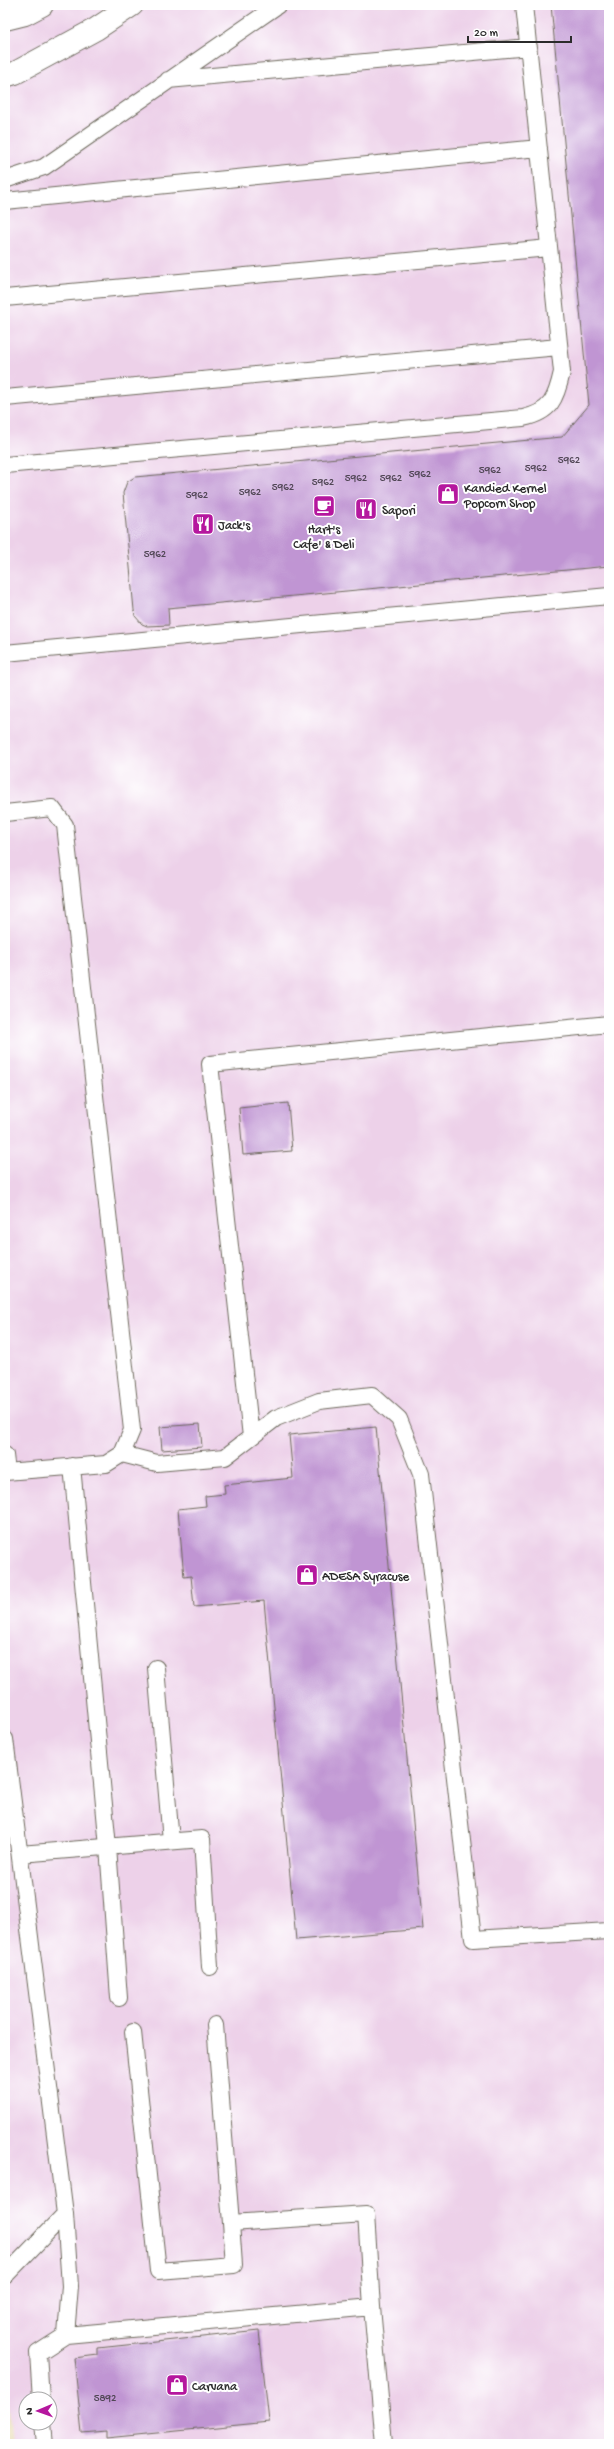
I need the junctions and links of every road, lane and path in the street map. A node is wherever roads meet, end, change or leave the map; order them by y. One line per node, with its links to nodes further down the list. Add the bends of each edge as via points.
1 (42, 5): 5 (street, via 25,14)
2 (132, 5): 7 (street, via 96,29)
3 (278, 5): 8 (lane)
4 (524, 5): 6 (lane)
5 (5, 19)
6 (529, 46): 8 (lane); 9 (lane)
7 (5, 76)
8 (168, 80): 10 (lane, via 44,167)
9 (539, 148): 11 (lane); 12 (lane)
10 (5, 180)
11 (5, 200)
12 (549, 248): 13 (lane); 14 (lane)
13 (5, 298)
14 (559, 347): 15 (lane); 16 (lane, via 562,372 558,391 549,407 538,415)
15 (5, 398)
16 (5, 465)
17 (609, 596): 18 (lane)
18 (5, 653)
19 (5, 813): 22 (lane, via 52,808 65,825 132,1430)
20 (609, 1024): 21 (lane, via 210,1064)
21 (251, 1437): 22 (lane, via 225,1457 157,1463); 31 (lane, via 276,1418 327,1400 372,1395 399,1418 421,1474 473,1939)
22 (122, 1454): 24 (lane, via 106,1464)
23 (5, 1455): 25 (lane)
24 (72, 1466): 25 (lane); 29 (lane)
25 (6, 1472)
26 (156, 1668): 28 (lane)
27 (5, 1739): 30 (lane)
28 (171, 1842): 29 (lane); 32 (lane, via 202,1839)
29 (108, 1847): 30 (lane); 33 (lane)
30 (20, 1854): 36 (lane)
31 (609, 1931)
32 (210, 1967)
33 (119, 1998)
34 (215, 2025): 37 (lane)
35 (134, 2032): 37 (lane, via 158,2271 234,2265)
36 (65, 2214): 38 (lane); 40 (lane, via 70,2286)
37 (231, 2223): 39 (lane, via 366,2214)
38 (5, 2276)
39 (372, 2307): 40 (lane); 44 (lane)
40 (66, 2335): 41 (lane, via 38,2353)
41 (40, 2391)
42 (44, 2431): 43 (lane)
43 (45, 2444)
44 (384, 2444)

